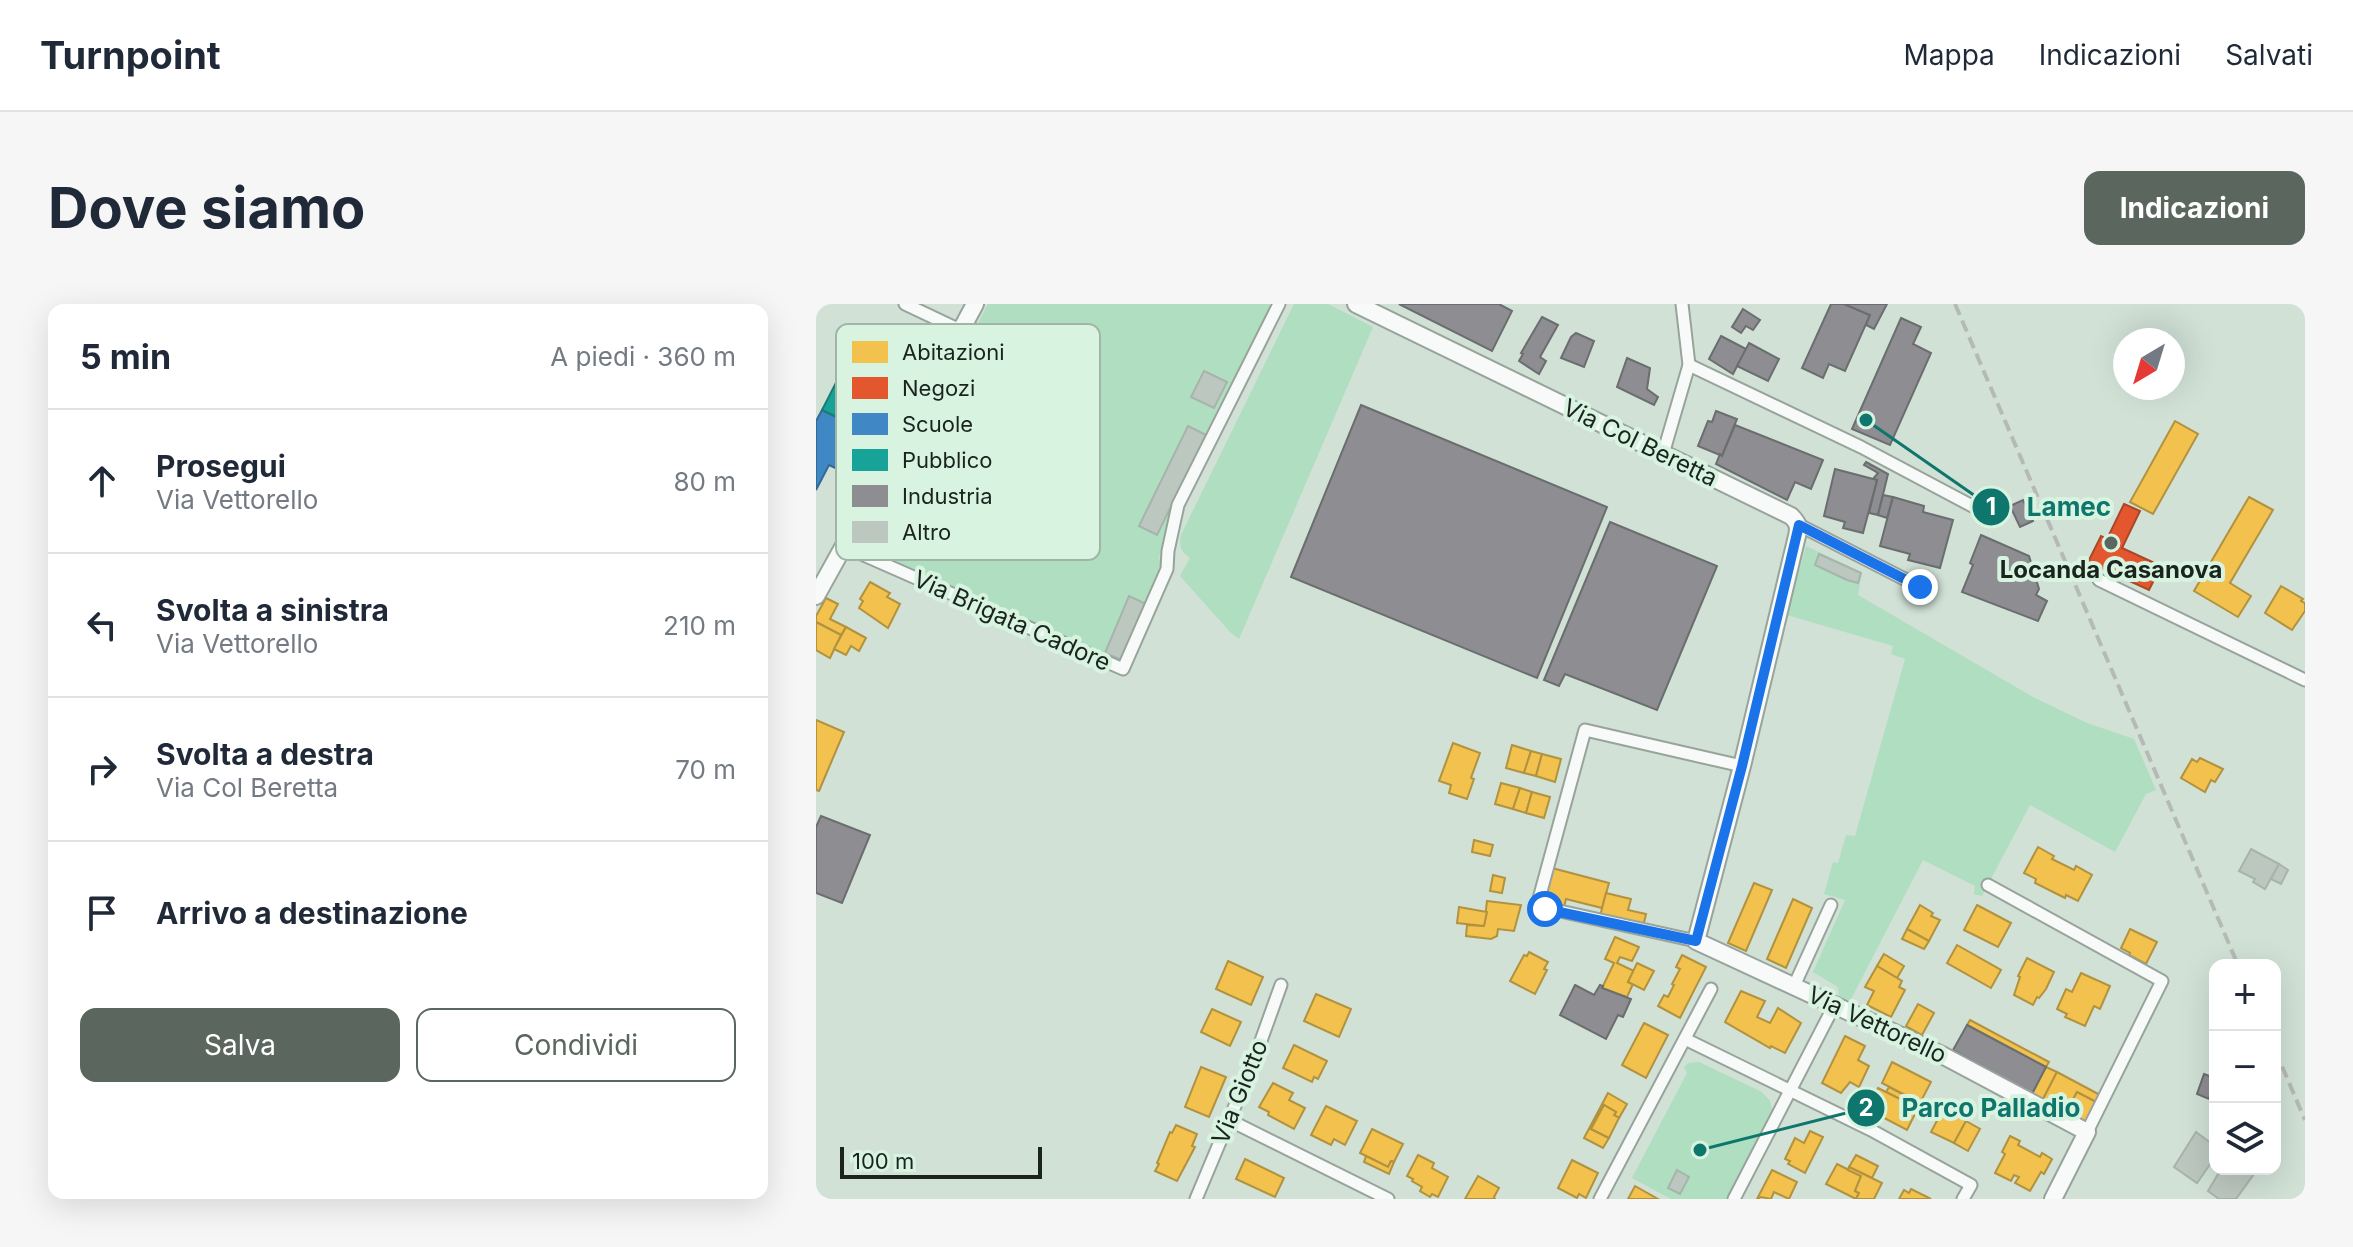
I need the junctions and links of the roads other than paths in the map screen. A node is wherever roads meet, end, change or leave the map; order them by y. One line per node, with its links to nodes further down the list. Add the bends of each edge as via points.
1 (905, 304): 6 (street)
2 (975, 304): 7 (street)
3 (1279, 304): 13 (street, Via Brigata Cadore, via 1178,505 1167,569 1123,669)
4 (1356, 304): 9 (street, Via Col Beretta)
5 (1683, 305): 8 (street)
6 (947, 324)
7 (965, 324)
8 (1689, 365): 9 (street); 10 (street)
9 (1663, 454): 11 (street, Via Col Beretta, via 1791,516)
10 (1991, 516)
11 (1799, 525): 15 (street, Via Col Beretta); 18 (street)
12 (836, 559): 16 (street)
13 (875, 560)
14 (2099, 580): 17 (street)
15 (1920, 587)
16 (816, 596)
17 (2305, 680)
18 (1742, 766): 21 (street); 21 (street, Via Vettorello, via 1585,730 1537,906)
19 (1988, 885): 29 (street, via 2162,981)
20 (1831, 905): 23 (street, Via Vettorello)
21 (1696, 941): 23 (street, Via Vettorello)
22 (1281, 985): 28 (street, Via Giotto)
23 (1794, 986): 25 (street, Via Vettorello)
24 (1711, 989): 26 (street)
25 (1835, 1004): 27 (street); 29 (street, Via Vettorello)
26 (1685, 1039): 27 (street); 32 (street)
27 (1789, 1091): 33 (street); 34 (street, via 1971,1185)
28 (1229, 1120): 30 (street, Via Giotto); 31 (street)
29 (2087, 1132): 35 (street)
30 (1196, 1199)
31 (1388, 1199)
32 (1600, 1199)
33 (1734, 1199)
34 (1963, 1199)
35 (2053, 1199)

